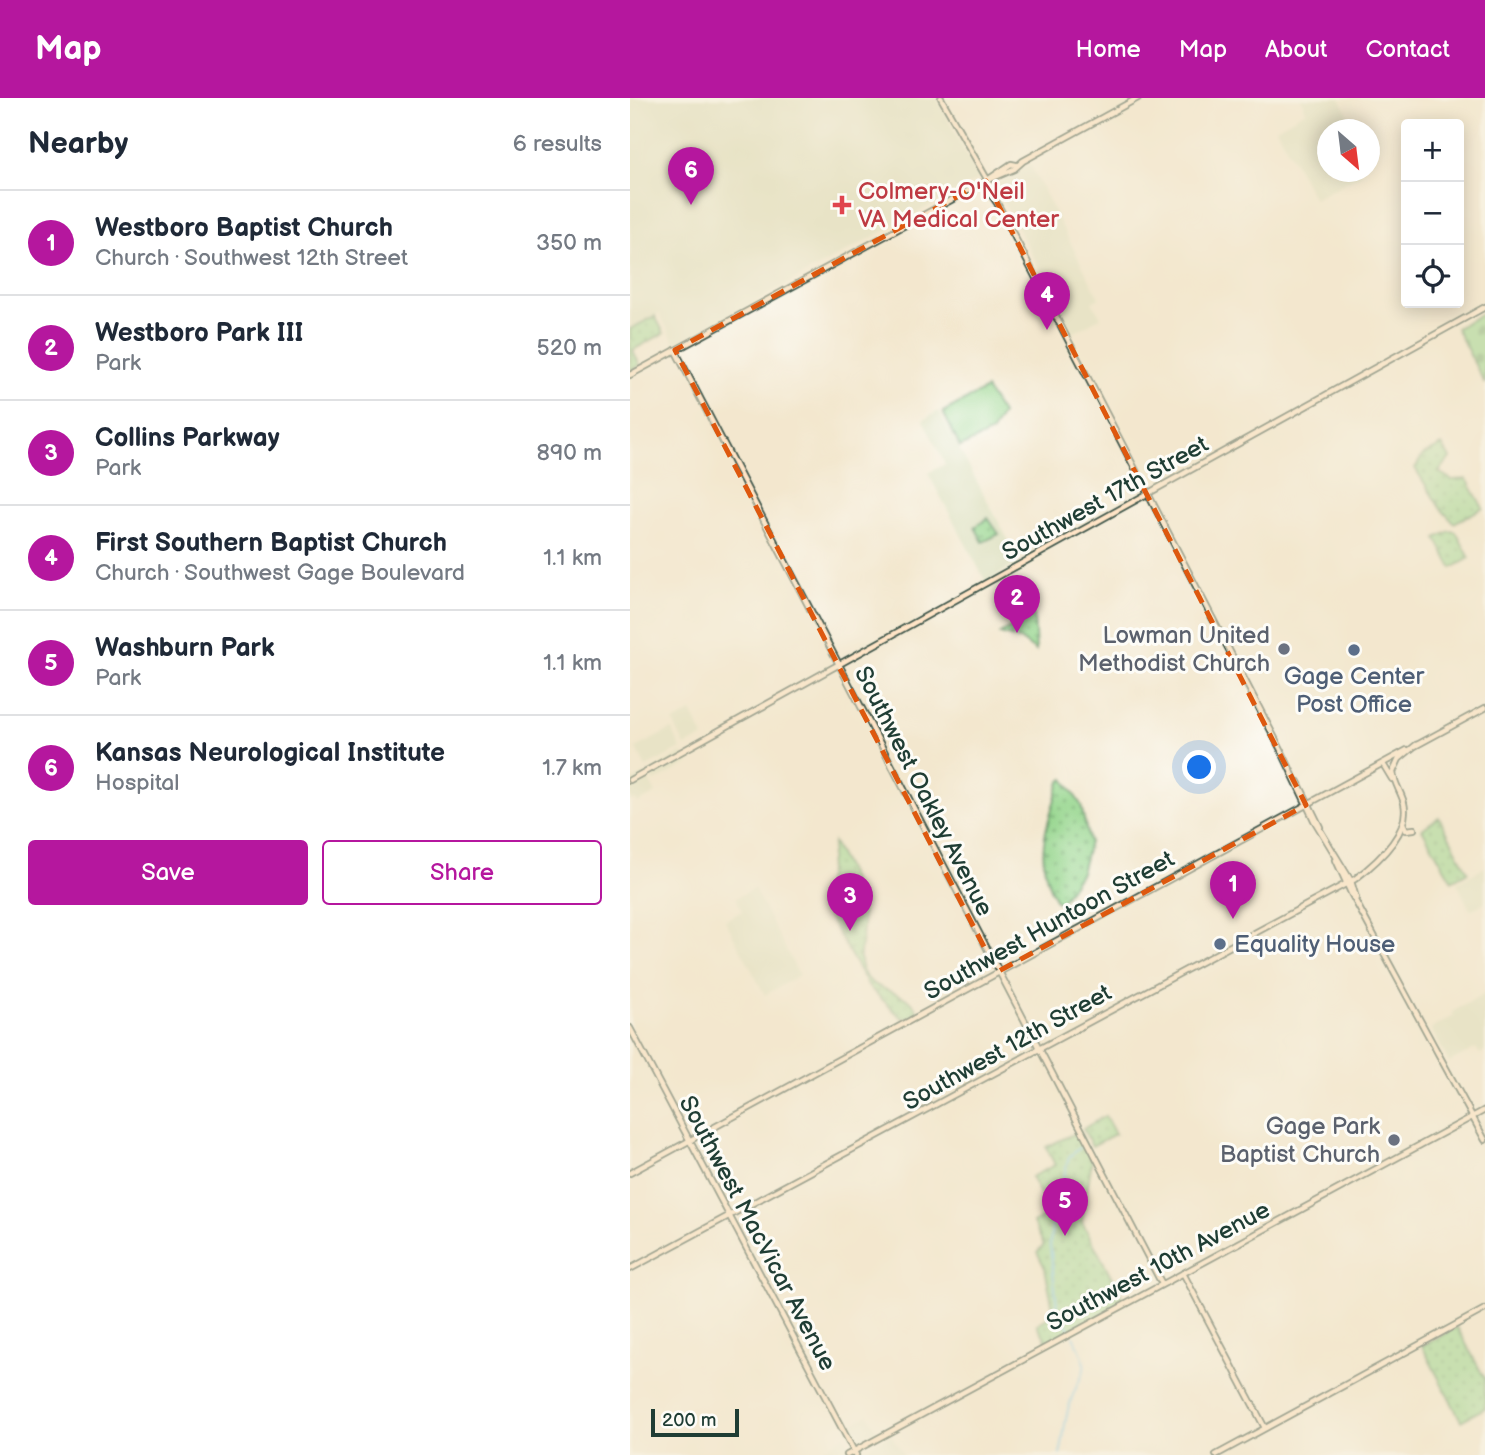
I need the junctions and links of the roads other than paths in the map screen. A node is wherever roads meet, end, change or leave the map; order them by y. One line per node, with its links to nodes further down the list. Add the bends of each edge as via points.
1 (942, 98): 3 (main road)
2 (1138, 98): 3 (main road)
3 (986, 181): 5 (main road); 7 (main road)
4 (1485, 307): 7 (main road, Southwest 17th Street)
5 (675, 350): 6 (main road); 8 (main road, Southwest Oakley Avenue)
6 (630, 375)
7 (1148, 495): 8 (main road, Southwest 17th Street); 14 (main road)
8 (839, 665): 12 (main road, Southwest 17th Street); 18 (main road, Southwest Oakley Avenue)
9 (1485, 708): 10 (main road, Southwest Huntoon Street)
10 (1416, 745): 11 (main road, Southwest Huntoon Street); 13 (main road, via 1395,765 1393,776)
11 (1383, 764): 13 (main road); 14 (main road, Southwest Huntoon Street)
12 (630, 780)
13 (1401, 795): 15 (main road)
14 (1308, 804): 17 (main road); 18 (main road, Southwest Huntoon Street)
15 (1403, 823): 16 (main road, via 1406,830); 17 (main road, Southwest 12th Street, via 1391,843)
16 (1414, 829)
17 (1349, 882): 20 (main road, Southwest 12th Street); 22 (main road)
18 (997, 972): 20 (main road, Southwest Oakley Avenue); 24 (main road, Southwest Huntoon Street)
19 (630, 1028): 24 (main road, Southwest MacVicar Avenue)
20 (1039, 1050): 26 (main road, Southwest 12th Street); 29 (main road, Southwest Oakley Avenue)
21 (1485, 1110): 22 (main road, Southwest 10th Avenue)
22 (1472, 1116): 23 (main road); 28 (main road, Southwest 10th Avenue)
23 (1485, 1140)
24 (689, 1141): 25 (main road, Southwest Huntoon Street); 26 (main road, Southwest MacVicar Avenue)
25 (630, 1173)
26 (730, 1217): 27 (main road, Southwest 12th Street); 32 (main road, Southwest MacVicar Avenue)
27 (630, 1269)
28 (1183, 1273): 29 (main road, Southwest 10th Avenue); 31 (main road)
29 (1162, 1284): 32 (main road, Southwest 10th Avenue)
30 (1485, 1309): 31 (main road)
31 (1265, 1428): 34 (main road)
32 (855, 1453): 33 (main road, Southwest 10th Avenue)
33 (848, 1455)
34 (1216, 1455)

